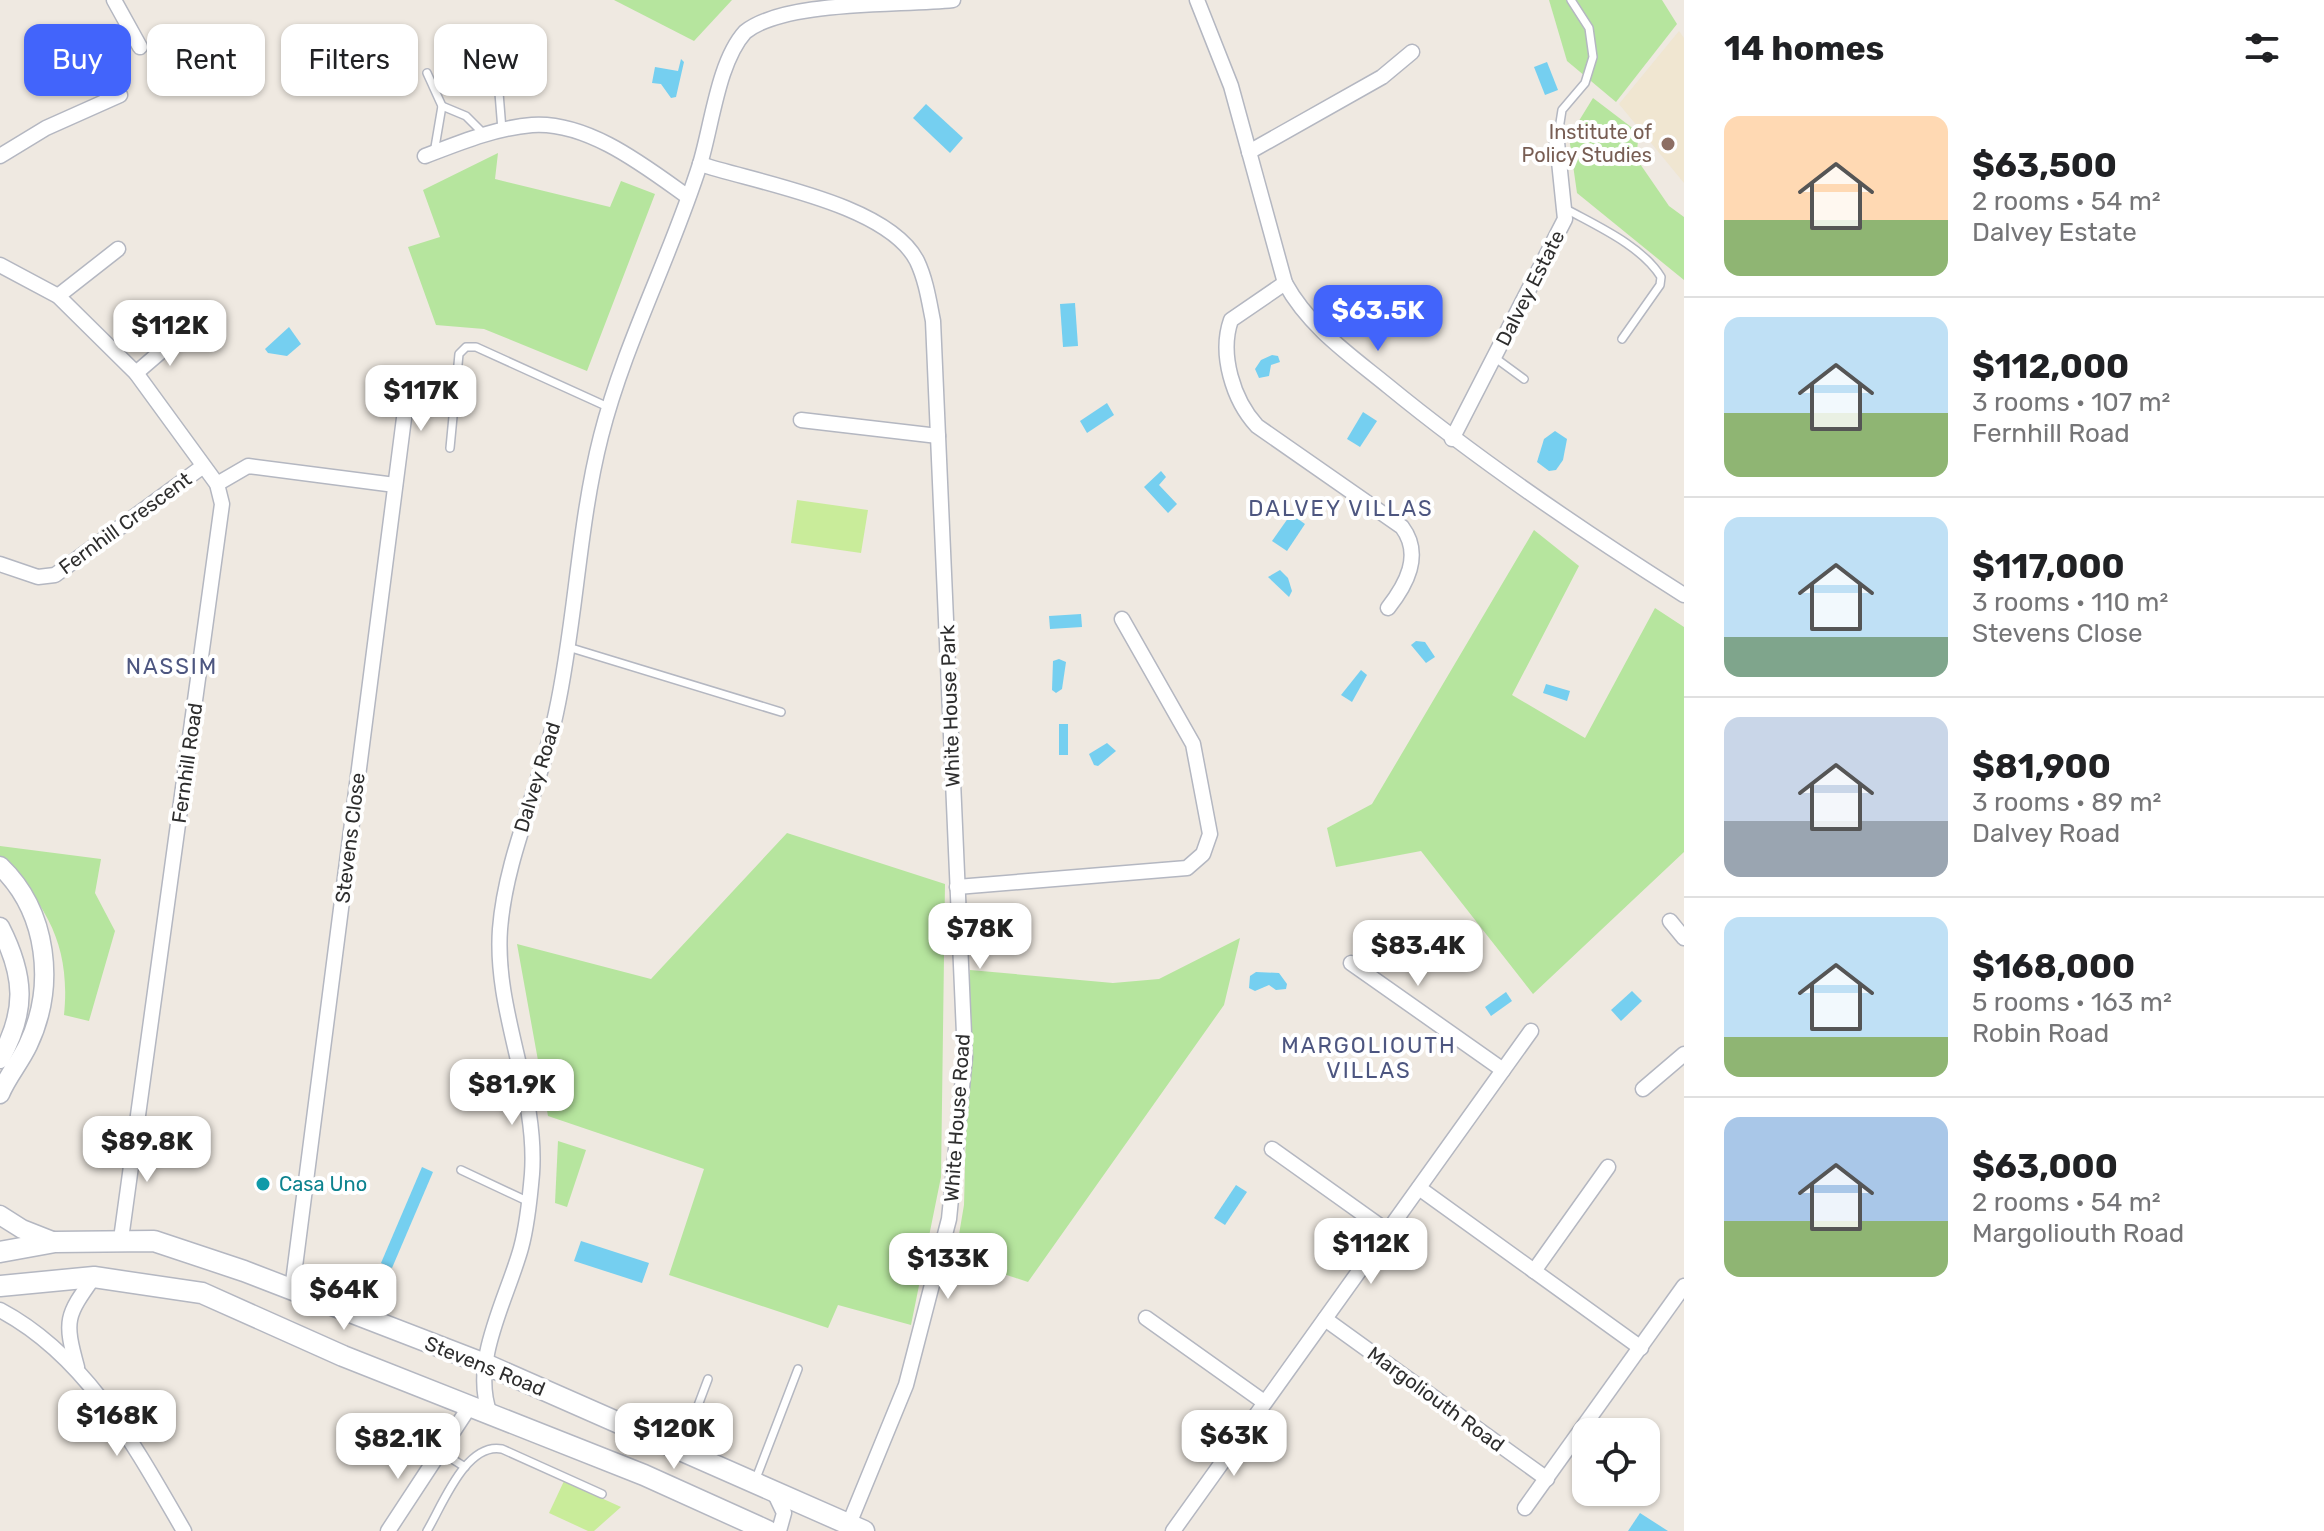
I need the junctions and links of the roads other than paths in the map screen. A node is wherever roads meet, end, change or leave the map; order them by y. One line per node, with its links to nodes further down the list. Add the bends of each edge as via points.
1 (114, 0): 5 (street)
2 (953, 0): 17 (street, Dalvey Road, via 800,4 746,30 729,58)
3 (1197, 0): 14 (street, via 1231,86)
4 (1571, 0): 13 (lane, Dalvey Estate, via 1589,28 1593,57 1585,83 1562,110)
5 (140, 47)
6 (1412, 52): 14 (street, via 1382,77)
7 (427, 73): 10 (lane)
8 (118, 96): 16 (street, via 46,128)
9 (499, 96): 11 (lane)
10 (442, 106): 12 (lane, via 466,116); 15 (lane)
11 (502, 130): 12 (street); 18 (street, via 535,124 572,131 629,157)
12 (484, 134): 15 (street)
13 (1557, 142): 19 (street, Dalvey Estate)
14 (1249, 152): 22 (street)
15 (430, 154)
16 (0, 156)
17 (700, 164): 18 (street, Dalvey Road); 33 (street, White House Park, via 842,206 883,226 915,259 933,321)
18 (688, 197): 31 (street, Dalvey Road)
19 (1564, 208): 25 (lane, via 1612,235 1655,266 1661,277); 26 (street, Dalvey Estate, via 1565,219)
20 (118, 249): 23 (street)
21 (0, 265): 23 (street)
22 (1285, 283): 34 (street, via 1298,307 1323,333); 41 (street, via 1231,320 1225,342 1242,409 1257,426 1409,536 1412,560 1406,585)
23 (58, 296): 27 (street)
24 (179, 336): 27 (street)
25 (1622, 339)
26 (1494, 357): 28 (lane); 34 (street, Dalvey Estate)
27 (136, 373): 36 (street)
28 (1524, 379)
29 (408, 387): 30 (lane); 38 (street, Stevens Close)
30 (456, 390): 31 (lane, via 459,354 470,346); 35 (lane)
31 (608, 407): 43 (street, Dalvey Road, via 589,490)
32 (801, 420): 33 (street)
33 (938, 436): 46 (street, White House Park)
34 (1452, 439): 40 (street)
35 (450, 448)
36 (202, 467): 37 (street); 39 (street, Fernhill Crescent, via 55,575 38,577)
37 (217, 484): 38 (street, via 248,466); 64 (street, Fernhill Road, via 220,520)
38 (395, 485): 71 (street, Stevens Close)
39 (0, 564)
40 (1684, 595)
41 (1388, 608)
42 (1122, 619): 46 (street, via 1193,744 1210,834 1203,854 1187,868)
43 (568, 647): 44 (lane); 61 (street, Dalvey Road, via 555,719 511,865 500,930 533,1142)
44 (781, 712)
45 (0, 866): 56 (street, via 17,885 38,926 46,975 39,1017)
46 (957, 887): 92 (street, White House Road, via 965,1057 949,1219 906,1385)
47 (1670, 921): 49 (street)
48 (0, 927): 53 (street, via 10,945 21,1002)
49 (1684, 938)
50 (1351, 963): 54 (street)
51 (1531, 1031): 54 (street)
52 (1684, 1054): 55 (street)
53 (0, 1059)
54 (1503, 1070): 60 (street)
55 (1643, 1089)
56 (0, 1094)
57 (1272, 1149): 63 (street)
58 (1608, 1167): 67 (street)
59 (461, 1170): 61 (lane)
60 (1419, 1188): 63 (street); 67 (street)
61 (527, 1201): 76 (street, Dalvey Road, via 523,1242)
62 (0, 1215): 65 (street)
63 (1387, 1231): 74 (street)
64 (121, 1239): 65 (main road, Stevens Road); 71 (main road, Stevens Road, via 154,1241)
65 (55, 1242): 66 (main road, Stevens Road)
66 (0, 1252)
67 (1534, 1271): 75 (street)
68 (94, 1277): 69 (main road); 77 (street, via 69,1314 67,1332); 81 (main road, via 202,1293)
69 (0, 1286)
70 (1684, 1286): 75 (street)
71 (292, 1290): 76 (main road, Stevens Road)
72 (0, 1310): 77 (street, via 34,1328)
73 (1146, 1318): 80 (street)
74 (1325, 1319): 80 (street); 86 (street, Margoliouth Road)
75 (1641, 1348): 86 (street)
76 (485, 1364): 82 (street, Dalvey Road, via 482,1391); 84 (main road, Stevens Road)
77 (78, 1368): 93 (street)
78 (798, 1369): 87 (lane)
79 (708, 1379): 84 (lane)
80 (1264, 1402): 98 (street)
81 (470, 1406): 82 (main road); 83 (street)
82 (490, 1414): 96 (main road)
83 (440, 1450): 85 (lane); 94 (street)
84 (681, 1450): 87 (main road, Stevens Road)
85 (465, 1467): 89 (lane, via 479,1451 502,1449); 95 (lane)
86 (1547, 1479): 90 (street)
87 (754, 1483): 88 (main road, Stevens Road)
88 (774, 1492): 91 (main road, Stevens Road); 97 (street, via 784,1513)
89 (602, 1494)
90 (1525, 1508)
91 (816, 1521): 92 (main road, Stevens Road)
92 (856, 1528)
93 (184, 1531)
94 (388, 1531)
95 (427, 1531)
96 (768, 1531)
97 (779, 1531)
98 (1173, 1531)

